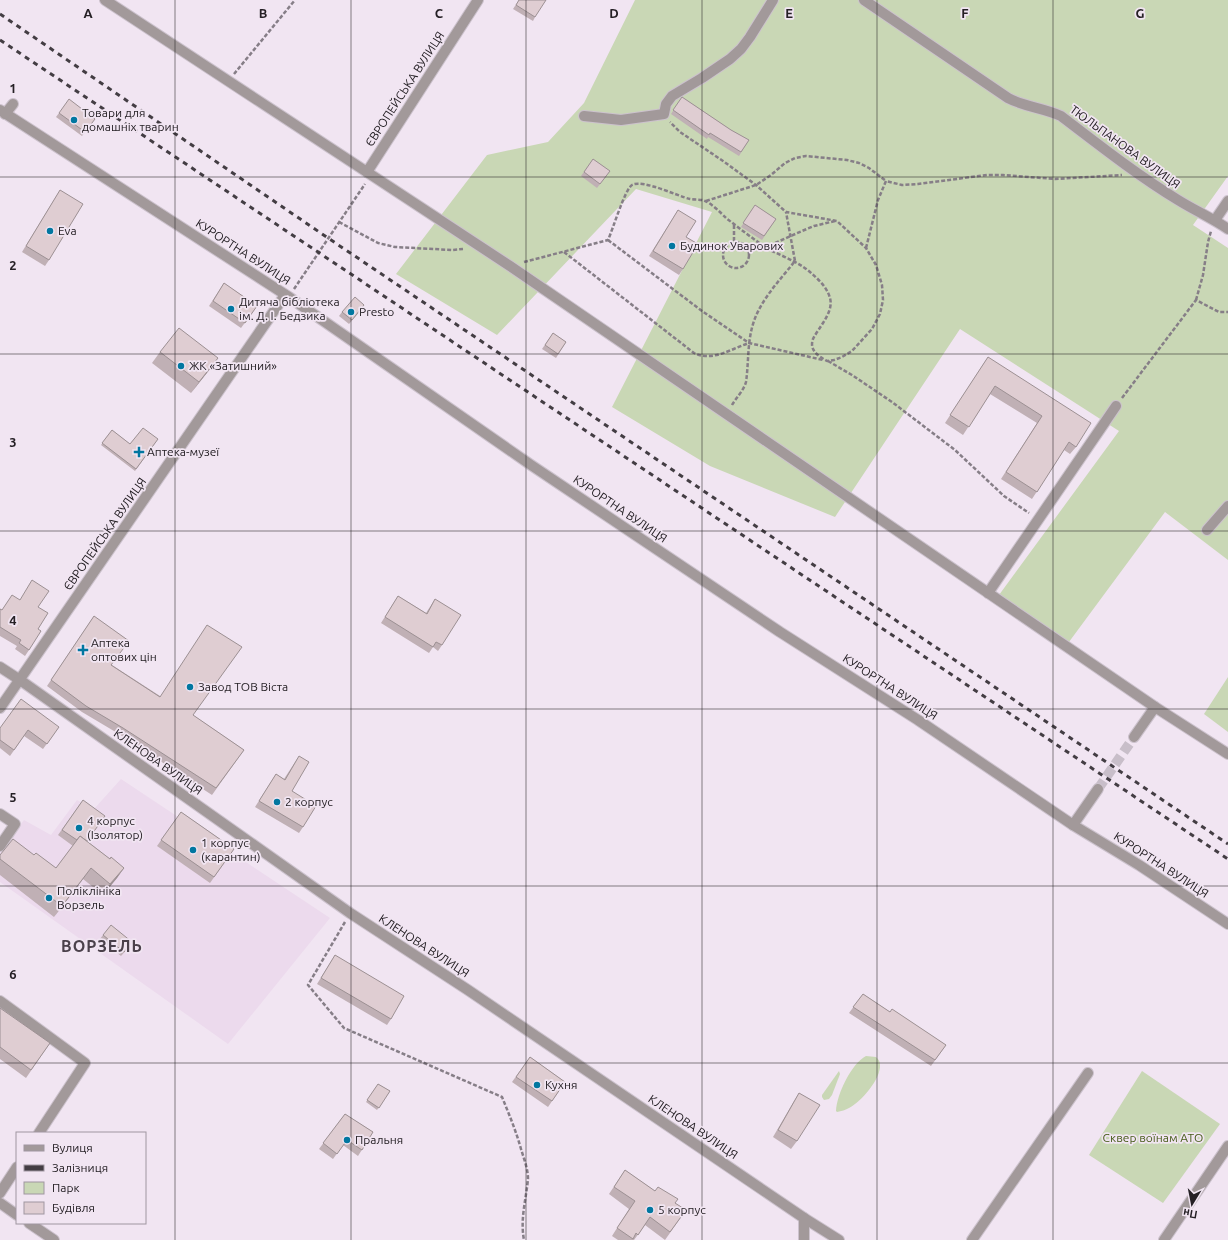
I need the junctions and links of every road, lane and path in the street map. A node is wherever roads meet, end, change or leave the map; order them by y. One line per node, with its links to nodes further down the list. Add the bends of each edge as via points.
1 (105, 0): 6 (street)
2 (295, 0): 6 (path)
3 (478, 0): 11 (street, ЄВРОПЕЙСЬКА ВУЛИЦЯ)
4 (773, 0): 9 (street, via 741,49 708,74 672,96 666,104)
5 (864, 0): 12 (street, ТЮЛЬПАНОВА ВУЛИЦЯ, via 1008,98 1061,116)
6 (228, 81): 11 (street)
7 (13, 104): 8 (street)
8 (3, 112): 33 (street, КУРОРТНА ВУЛИЦЯ)
9 (664, 114): 10 (street, via 621,120); 14 (path, via 680,132)
10 (584, 116)
11 (369, 174): 20 (path); 26 (street)
12 (1139, 174): 13 (path, via 1055,179 986,175 902,185); 18 (street, ТЮЛЬПАНОВА ВУЛИЦЯ, via 1177,200)
13 (886, 181): 14 (path, via 859,163 806,156 785,164); 29 (path, via 878,200)
14 (756, 184): 15 (path); 17 (path)
15 (706, 201): 21 (path); 24 (path, via 641,184 632,185 625,194)
16 (1228, 201): 18 (street)
17 (786, 212): 19 (path); 23 (path)
18 (1215, 220): 22 (street, ТЮЛЬПАНОВА ВУЛИЦЯ); 34 (path)
19 (837, 221): 23 (path); 29 (path)
20 (339, 222): 26 (path, via 378,243 395,247 452,250); 33 (path)
21 (734, 224): 25 (path); 28 (path)
22 (1228, 229)
23 (790, 235): 28 (path); 31 (path)
24 (608, 240): 30 (path); 36 (path)
25 (734, 242): 27 (path); 27 (path, via 724,250 724,259 729,266 737,268 744,265 748,259)
26 (481, 247): 32 (street)
27 (746, 247): 28 (path)
28 (766, 247): 31 (path)
29 (866, 248): 37 (path, via 876,265 882,286 880,314 872,329 852,351)
30 (564, 252): 32 (path); 36 (path, via 699,356 715,356)
31 (796, 261): 36 (path, via 756,315); 37 (path, via 823,285 830,296 829,311 812,343 815,353)
32 (510, 266): 39 (street)
33 (287, 296): 45 (street, ЄВРОПЕЙСЬКА ВУЛИЦЯ); 52 (street, КУРОРТНА ВУЛИЦЯ, via 537,469)
34 (1196, 300): 35 (path, via 1219,312); 38 (path)
35 (1228, 312)
36 (749, 343): 37 (path); 39 (path, via 745,383)
37 (827, 361): 41 (path, via 892,402 955,450 1004,496)
38 (1116, 406): 41 (street)
39 (727, 414): 43 (street)
40 (1228, 506): 42 (street)
41 (1038, 519): 43 (street)
42 (1207, 530)
43 (988, 593): 46 (street)
44 (0, 667): 45 (street, КЛЕНОВА ВУЛИЦЯ)
45 (20, 680): 47 (street, ЄВРОПЕЙСЬКА ВУЛИЦЯ); 54 (street, КЛЕНОВА ВУЛИЦЯ)
46 (1155, 707): 48 (street); 49 (street)
47 (0, 708)
48 (1134, 737)
49 (1228, 754)
50 (1098, 789): 52 (street)
51 (0, 814): 53 (street, via 15,824)
52 (1073, 825): 55 (street, КУРОРТНА ВУЛИЦЯ)
53 (0, 846)
54 (350, 913): 64 (street, КЛЕНОВА ВУЛИЦЯ); 67 (path, via 308,985 344,1028 502,1097 513,1122 527,1168 522,1230)
55 (1228, 924)
56 (0, 1001): 58 (street, via 85,1063)
57 (1088, 1074): 70 (street)
58 (40, 1132)
59 (1228, 1146): 71 (street)
60 (16, 1169): 61 (street)
61 (0, 1193)
62 (0, 1203): 63 (street)
63 (16, 1214)
64 (804, 1218): 68 (street); 69 (street, КЛЕНОВА ВУЛИЦЯ)
65 (30, 1224): 66 (street)
66 (54, 1240)
67 (524, 1240)
68 (804, 1240)
69 (839, 1240)
70 (972, 1240)
71 (1164, 1240)

